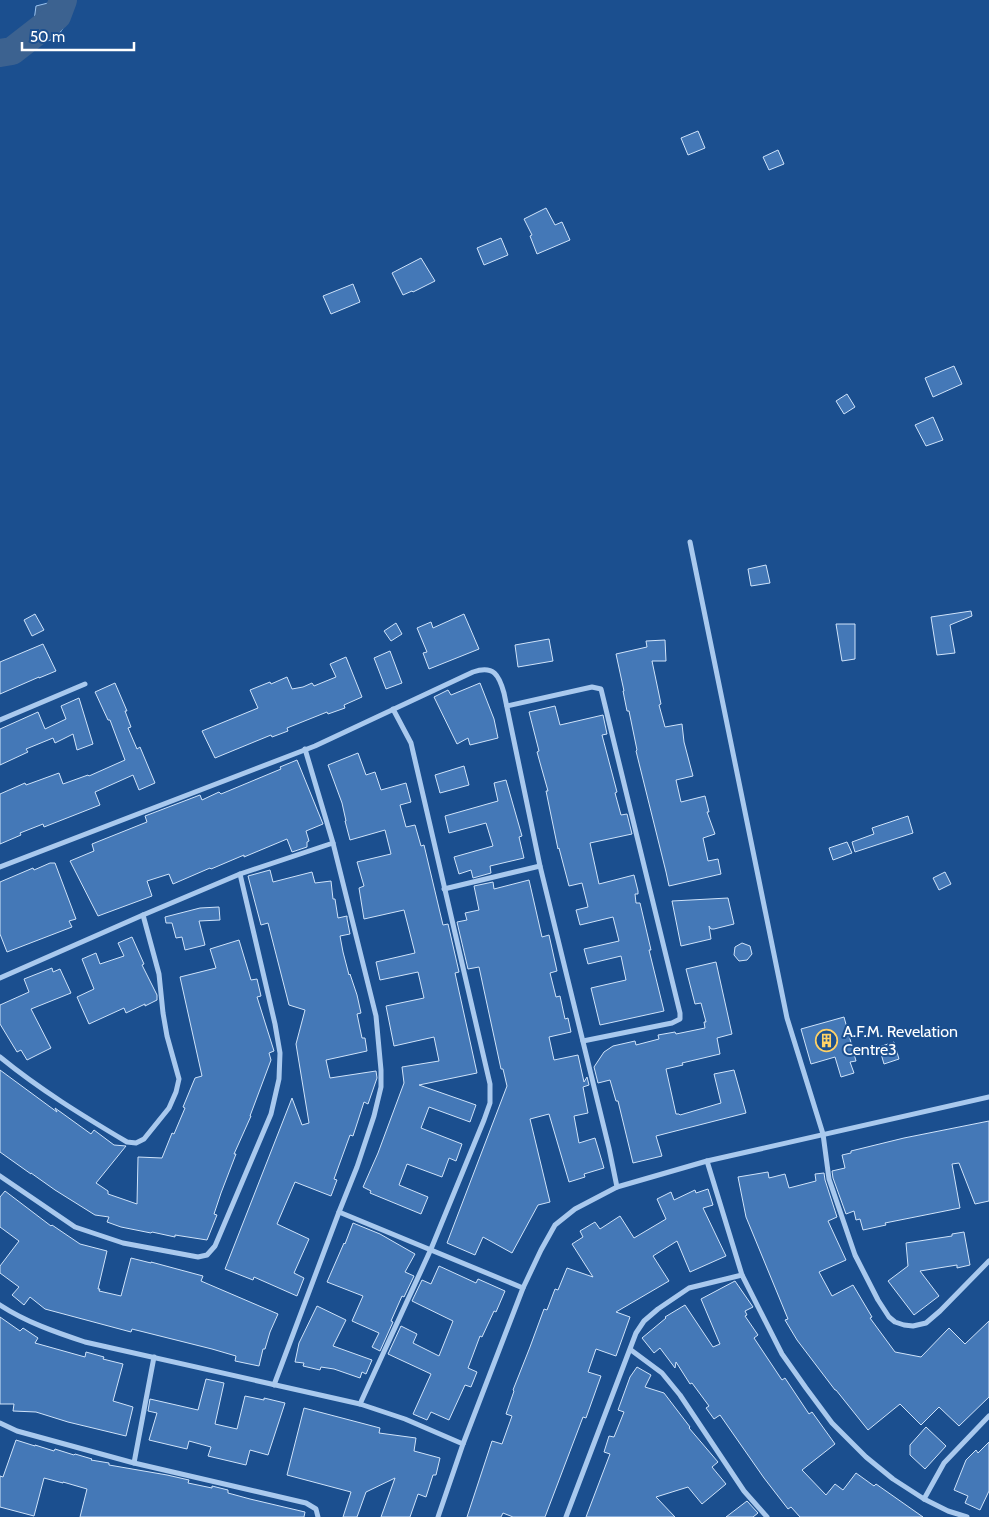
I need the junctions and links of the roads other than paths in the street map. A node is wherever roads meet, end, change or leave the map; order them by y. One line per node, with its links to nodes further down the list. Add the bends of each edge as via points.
1 (690, 542): 17 (street, via 787,1018)
2 (85, 684): 5 (street)
3 (507, 706): 4 (street, via 496,674 482,669); 8 (street); 14 (street, via 592,687 601,690 680,1013 680,1019 672,1023)
4 (394, 709): 6 (street); 11 (street, via 411,743)
5 (0, 720)
6 (305, 749): 7 (street); 9 (street)
7 (333, 843): 10 (street); 21 (street, via 376,1016 381,1070 381,1087 374,1116)
8 (540, 866): 11 (street); 14 (street)
9 (0, 867)
10 (240, 874): 12 (street); 19 (street, via 280,1053 279,1080 271,1114 215,1246 198,1258 123,1243 75,1227)
11 (444, 889): 22 (street, via 490,1084 490,1103)
12 (143, 915): 13 (street); 15 (street, via 159,974 167,1036 179,1079 169,1108 144,1139 136,1143 127,1142 79,1113)
13 (0, 978)
14 (583, 1041): 20 (street)
15 (0, 1057)
16 (989, 1097): 17 (street)
17 (823, 1134): 18 (street); 23 (street, via 829,1179 855,1255 878,1300 894,1322 913,1326 926,1322)
18 (707, 1161): 20 (street); 24 (street)
19 (0, 1176)
20 (617, 1187): 25 (street, via 575,1209 556,1226)
21 (339, 1212): 22 (street); 29 (street)
22 (430, 1249): 25 (street); 30 (street)
23 (989, 1261)
24 (742, 1275): 27 (street, via 689,1288 644,1321); 35 (street, via 782,1354 832,1423 866,1457)
25 (523, 1288): 33 (street)
26 (0, 1305): 28 (street, via 46,1330 85,1342)
27 (631, 1350): 38 (street); 39 (street, via 662,1374 680,1395 744,1491)
28 (154, 1356): 29 (street); 34 (street)
29 (274, 1385): 30 (street)
30 (360, 1404): 33 (street)
31 (989, 1416): 35 (street, via 944,1463)
32 (0, 1423): 34 (street, via 17,1431)
33 (463, 1444): 37 (street)
34 (134, 1463): 36 (street, via 306,1503 316,1509)
35 (924, 1499): 40 (street)
36 (318, 1517)
37 (438, 1517)
38 (566, 1517)
39 (767, 1517)
40 (967, 1517)

